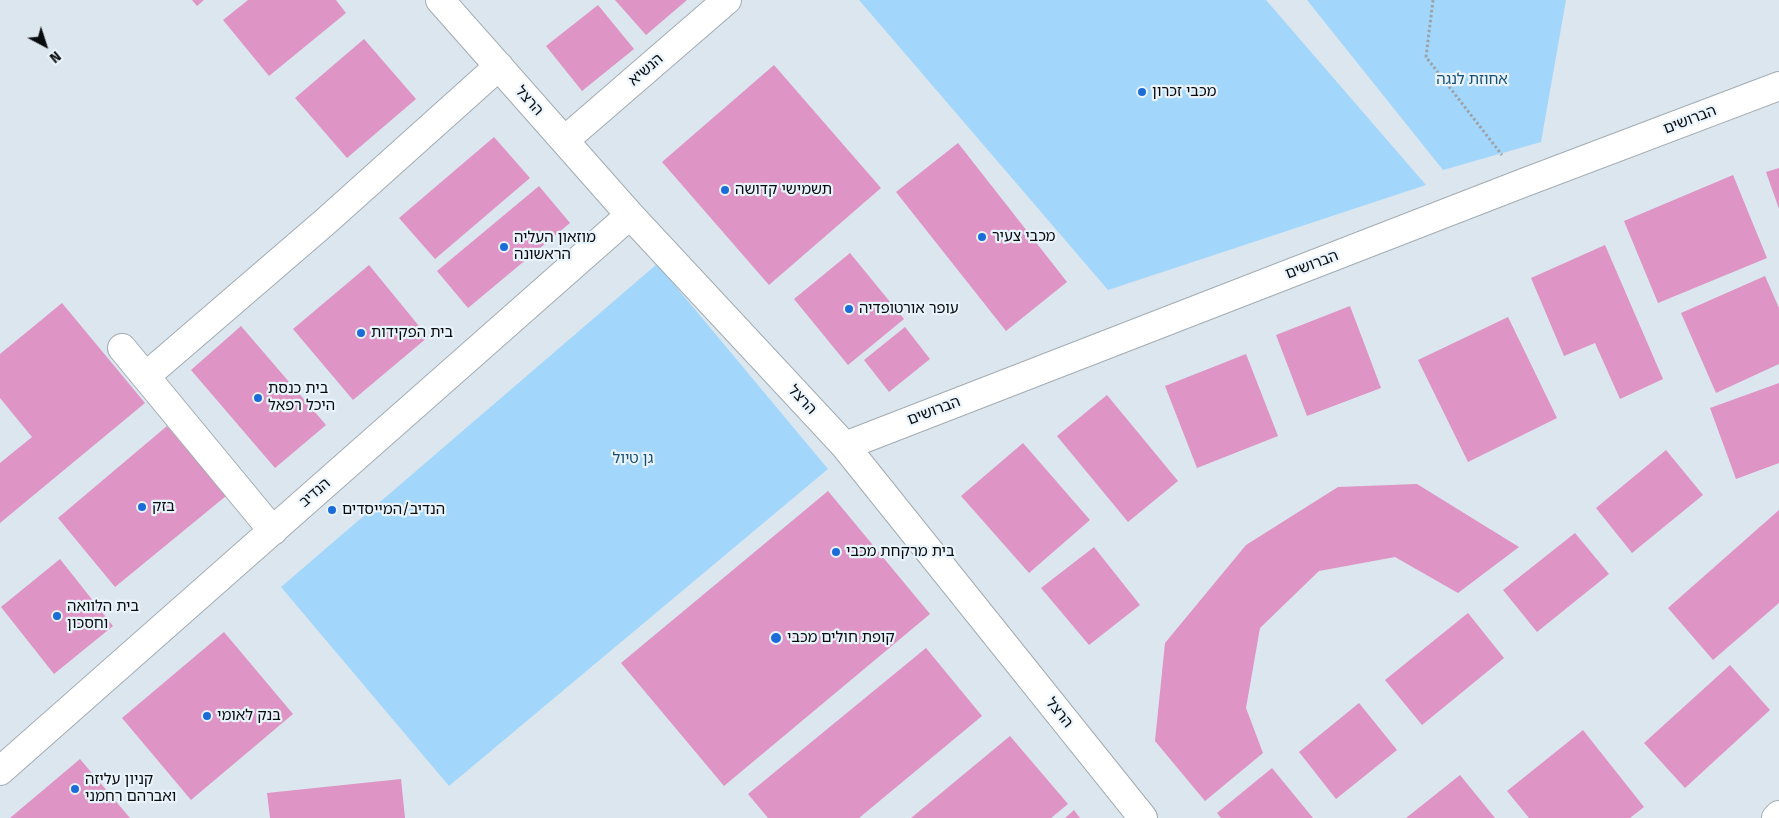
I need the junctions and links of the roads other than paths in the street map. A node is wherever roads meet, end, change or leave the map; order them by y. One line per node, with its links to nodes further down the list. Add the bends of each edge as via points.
1 (440, 0): 3 (street, הרצל)
2 (728, 0): 5 (street, הנשיא)
3 (498, 66): 5 (street, הרצל); 8 (street)
4 (1779, 86): 9 (street, הברושים)
5 (565, 140): 6 (street, הרצל)
6 (630, 215): 9 (street, הרצל); 10 (street, הנדיב)
7 (122, 348): 8 (street)
8 (146, 376): 10 (street)
9 (845, 446): 12 (street, הרצל)
10 (273, 531): 11 (street, הנדיב)
11 (0, 771)
12 (1143, 818)

